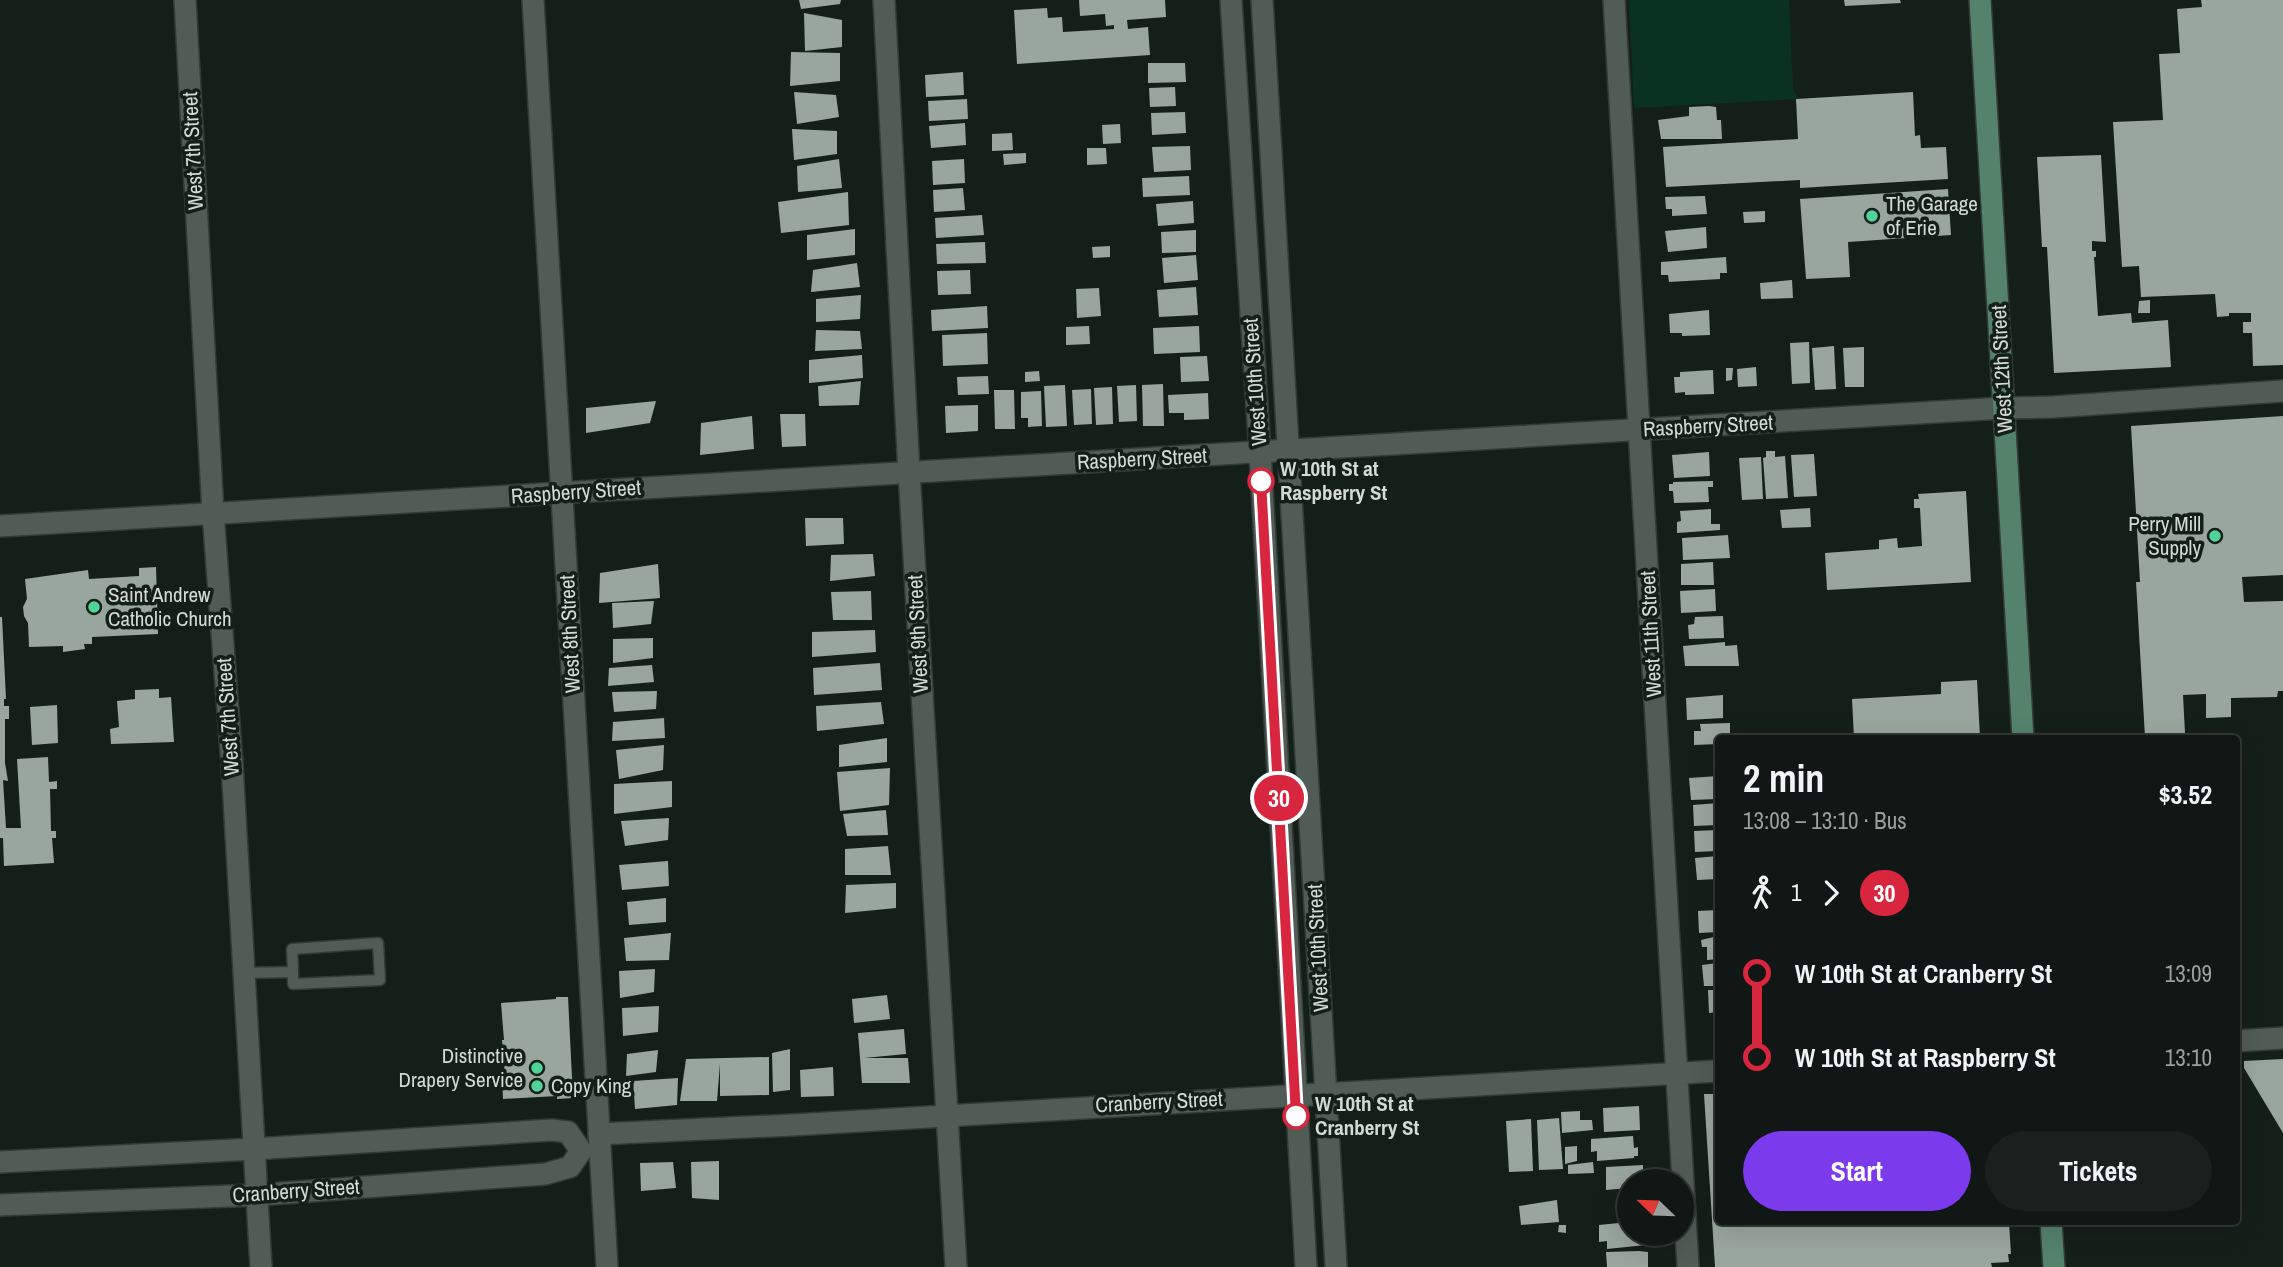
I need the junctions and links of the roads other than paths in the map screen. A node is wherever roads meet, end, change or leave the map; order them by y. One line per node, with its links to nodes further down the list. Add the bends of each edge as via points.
1 (185, 0): 17 (street, West 7th Street)
2 (533, 0): 16 (street, West 8th Street)
3 (884, 0): 15 (street, West 9th Street)
4 (1231, 0): 9 (street, West 10th Street)
5 (1262, 0): 8 (street, West 10th Street)
6 (1614, 0): 12 (street, West 11th Street)
7 (1980, 0): 11 (main road, West 12th Street)
8 (1264, 36): 9 (street); 13 (street, West 10th Street)
9 (1234, 38): 14 (street, West 10th Street)
10 (2283, 391): 11 (street, Raspberry Street)
11 (2004, 408): 12 (street, Raspberry Street); 19 (main road, West 12th Street)
12 (1639, 430): 13 (street, Raspberry Street); 27 (street, West 11th Street)
13 (1289, 452): 14 (street, Raspberry Street); 20 (street, West 10th Street)
14 (1260, 453): 15 (street, Raspberry Street); 21 (street, West 10th Street)
15 (909, 472): 16 (street, Raspberry Street); 30 (street, West 9th Street)
16 (562, 494): 17 (street, Raspberry Street); 31 (street, West 8th Street)
17 (214, 513): 18 (street, Raspberry Street); 23 (street, West 7th Street)
18 (0, 526)
19 (2023, 735)
20 (1308, 771): 21 (street); 28 (street, West 10th Street)
21 (1277, 772): 29 (street, West 10th Street)
22 (293, 972): 22 (lane, via 292,949 378,943 380,980 293,984); 23 (lane)
23 (244, 974): 32 (street, West 7th Street)
24 (2283, 1038): 25 (street)
25 (2240, 1041)
26 (1715, 1071): 27 (street, Cranberry Street)
27 (1677, 1074): 28 (street, Cranberry Street); 42 (street, West 11th Street)
28 (1326, 1092): 29 (street, Cranberry Street); 41 (street, West 10th Street)
29 (1295, 1094): 30 (street, Cranberry Street); 40 (street, West 10th Street)
30 (947, 1115): 31 (street, Cranberry Street); 39 (street, West 9th Street)
31 (593, 1145): 32 (street, Cranberry Street, via 568,1132 552,1130); 34 (street, Cranberry Street, via 570,1167 545,1174); 38 (street, West 8th Street)
32 (254, 1149): 33 (street, Cranberry Street); 34 (street, West 7th Street)
33 (0, 1162)
34 (257, 1195): 35 (street, Cranberry Street); 37 (street, West 7th Street)
35 (0, 1205)
36 (2051, 1225): 43 (main road)
37 (261, 1267)
38 (607, 1267)
39 (956, 1267)
40 (1306, 1267)
41 (1336, 1267)
42 (1688, 1267)
43 (2054, 1267)

